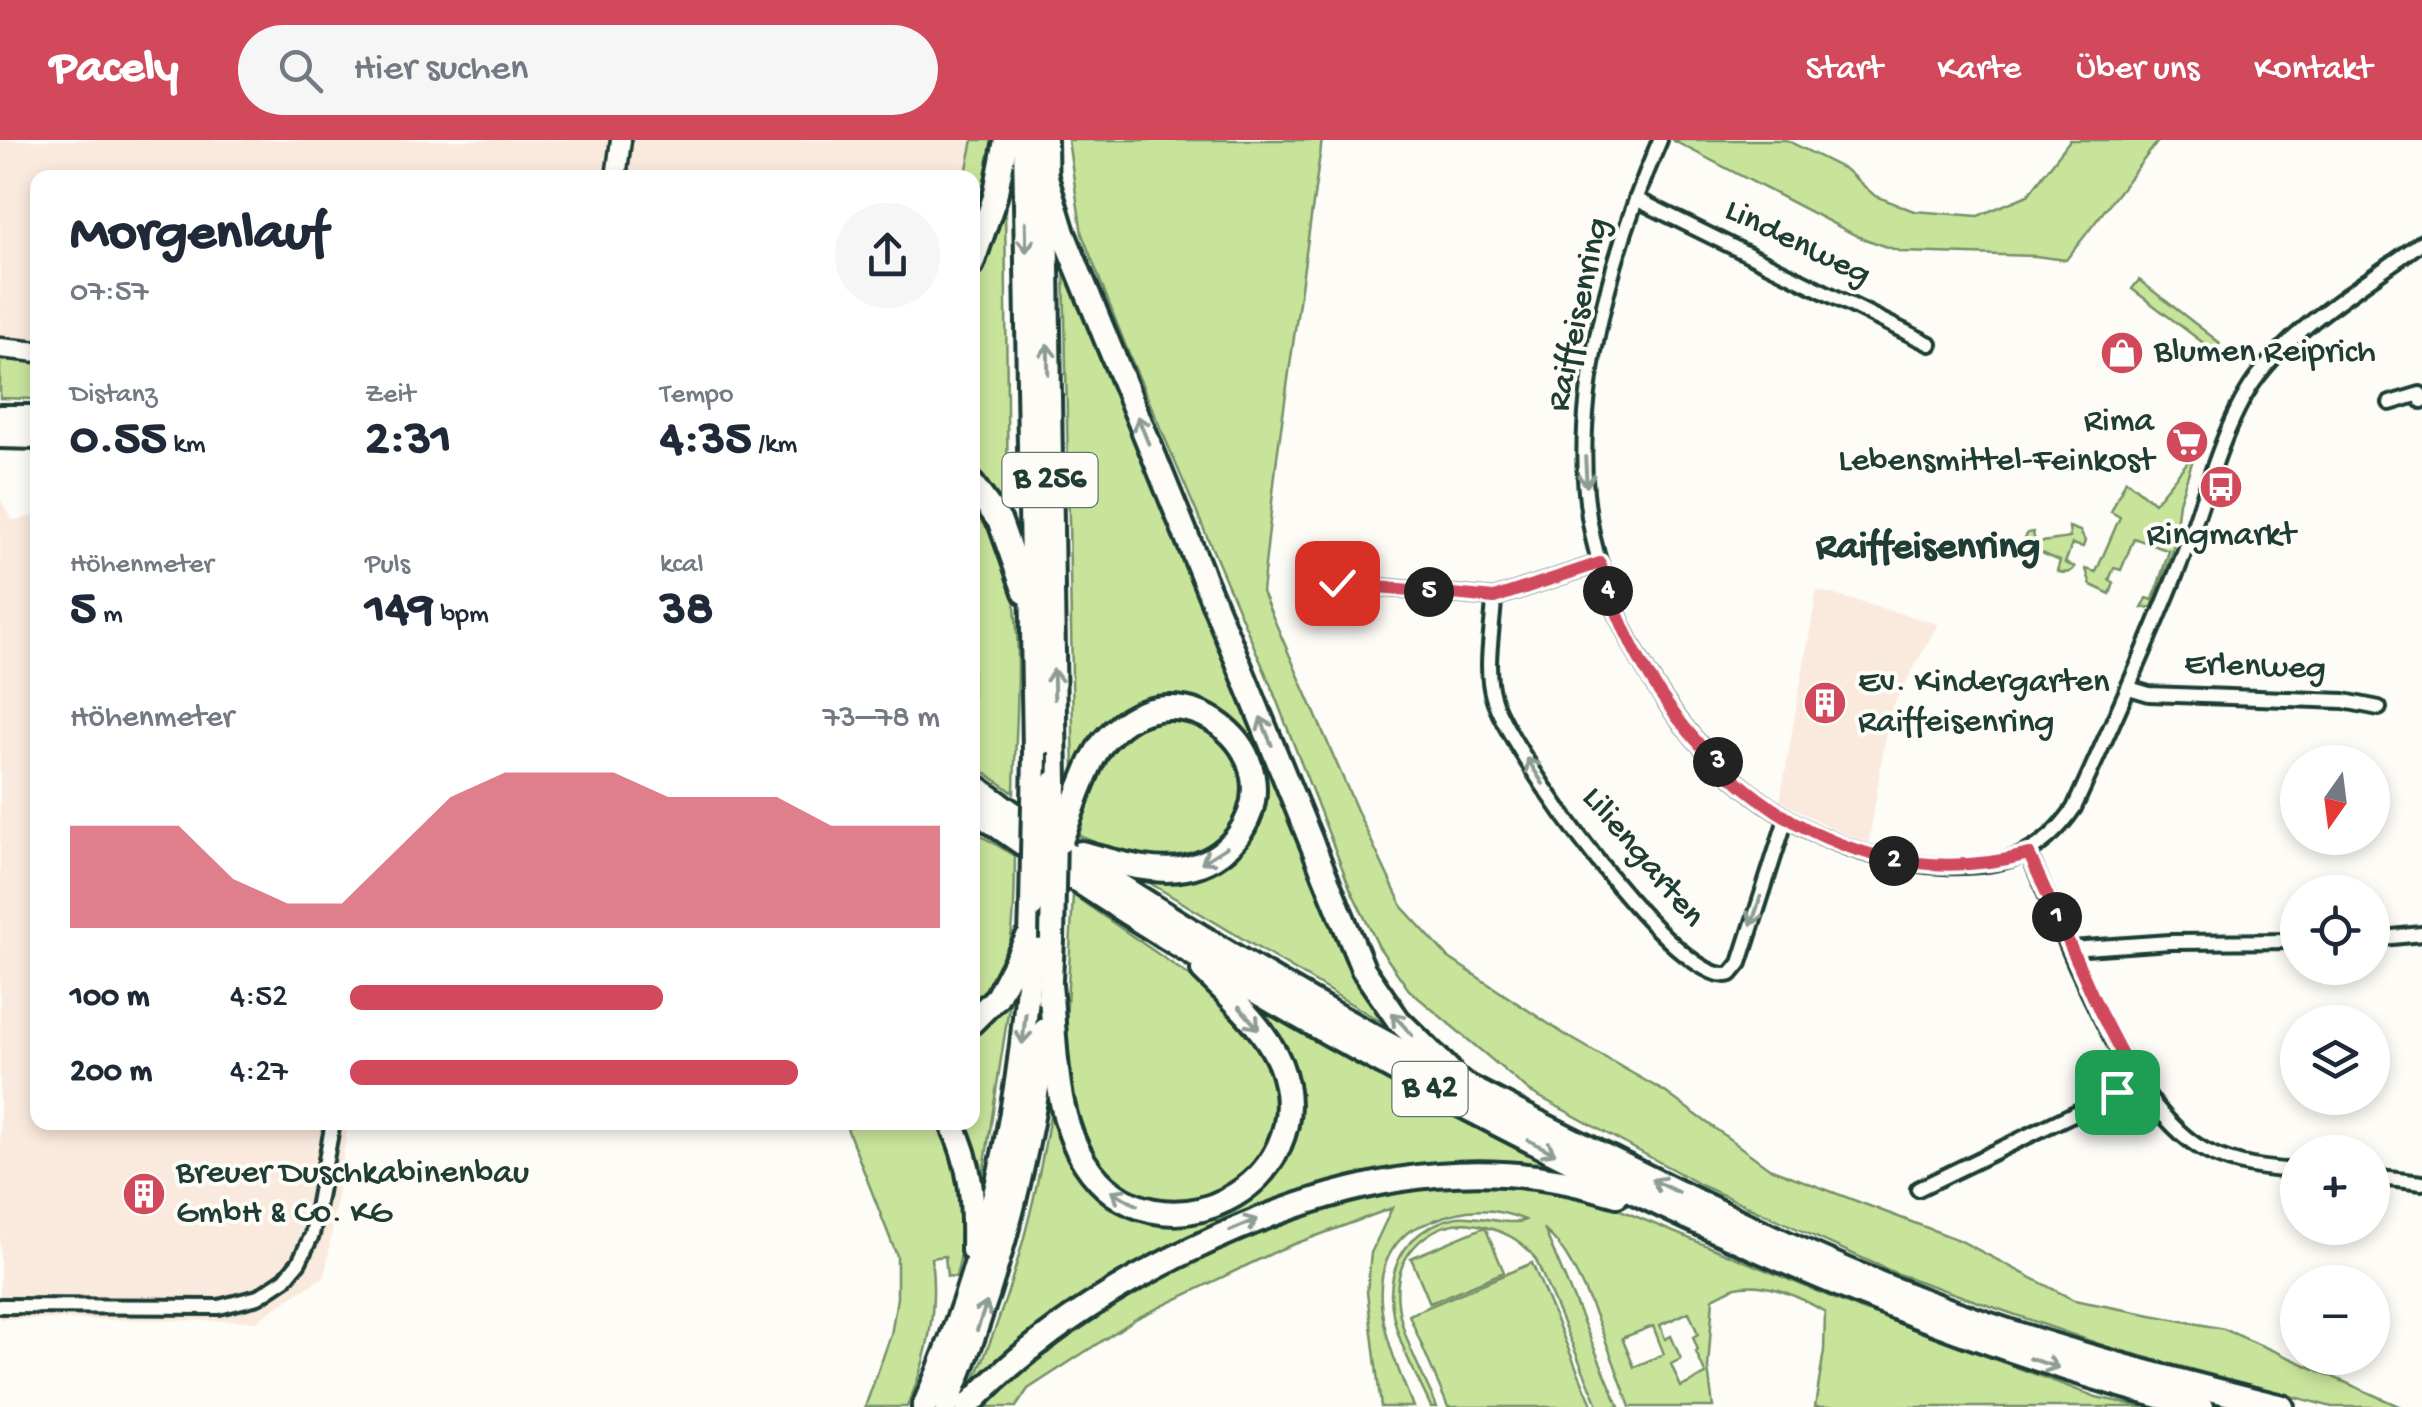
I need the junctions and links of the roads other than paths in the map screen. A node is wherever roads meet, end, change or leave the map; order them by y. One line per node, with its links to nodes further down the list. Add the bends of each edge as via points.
1 (621, 140): 6 (street)
2 (1006, 140): 9 (highway)
3 (1024, 140): 22 (highway, B 256, one-way to 22)
4 (1045, 140): 7 (highway, B 256)
5 (1660, 140): 8 (street, Raiffeisenring)
6 (617, 170)
7 (1046, 178): 30 (highway, B 256, one-way to 7, bridge, via 1055,782); 41 (highway, one-way to 7, via 1408,1032 1363,969)
8 (1636, 199): 11 (street, Lindenweg); 19 (street, Raiffeisenring, one-way to 19, via 1610,286 1587,408 1586,477)
9 (980, 241)
10 (2422, 242): 23 (street, Raiffeisenring, via 2292,341 2248,389)
11 (1930, 344)
12 (0, 348): 13 (street)
13 (30, 351)
14 (2422, 401): 15 (street, via 2420,394)
15 (2390, 403)
16 (24, 425): 17 (highway)
17 (0, 436)
18 (980, 495): 22 (highway, via 1000,522)
19 (1600, 563): 21 (street); 27 (street, Raiffeisenring, via 1619,619 1659,694 1704,750)
20 (1337, 583): 21 (street)
21 (1494, 598): 27 (street, Liliengarten, one-way to 21, via 1740,963 1731,974 1716,975 1672,944 1620,888 1500,713 1490,679)
22 (1032, 611): 33 (highway, B 256, bridge, via 1032,906)
23 (2129, 688): 24 (street, Erlenweg); 31 (street, Raiffeisenring, via 2074,808)
24 (2379, 708)
25 (980, 790): 30 (highway, B 42)
26 (980, 814): 29 (highway, B 42)
27 (1786, 819): 31 (street, Raiffeisenring, via 1838,844 1913,864 1976,866)
28 (980, 822): 29 (highway)
29 (1004, 830): 36 (highway, B 42)
30 (1062, 854): 30 (highway, one-way to 30, bridge, via 1079,790 1108,736 1132,718 1164,708 1201,713 1241,746 1252,779 1249,814 1218,856 1184,868 1150,868); 33 (highway, B 256, bridge); 41 (highway, B 42)
31 (2029, 854): 37 (street)
32 (2422, 934): 34 (street)
33 (1042, 936): 38 (highway, B 256); 39 (highway); 49 (highway, B 256, one-way to 49, via 1016,1097)
34 (2390, 937)
35 (2280, 941): 37 (street)
36 (1181, 948): 38 (highway, one-way to 38, via 1264,1036 1286,1090 1286,1120 1269,1163 1248,1188 1206,1209 1144,1208 1105,1186 1085,1163 1064,1106); 48 (highway, B 42, one-way to 48, via 1360,1052)
37 (2071, 949): 40 (street)
38 (1050, 985): 54 (highway, B 256, one-way to 38, via 1004,1248 1028,1140)
39 (980, 1014)
40 (2137, 1083): 44 (street, via 2172,1127 2208,1152); 47 (street)
41 (1473, 1091): 50 (highway, B 42, one-way to 41)
42 (332, 1130): 51 (street, via 300,1262 258,1298 218,1308)
43 (956, 1130): 49 (highway, via 974,1210)
44 (2280, 1170)
45 (2390, 1179): 46 (street)
46 (2422, 1182)
47 (1918, 1189)
48 (1686, 1218): 50 (highway, B 42); 55 (highway, one-way to 48, via 1033,1345 1125,1284 1253,1221 1345,1188 1432,1174 1516,1175 1578,1184)
49 (972, 1281): 53 (highway, B 256)
50 (1888, 1297): 52 (highway, B 42)
51 (0, 1306)
52 (1922, 1310): 56 (highway, B 42, one-way to 56, via 2073,1372); 57 (highway, B 42)
53 (924, 1407)
54 (946, 1407)
55 (967, 1407)
56 (2202, 1407)
57 (2282, 1407)

